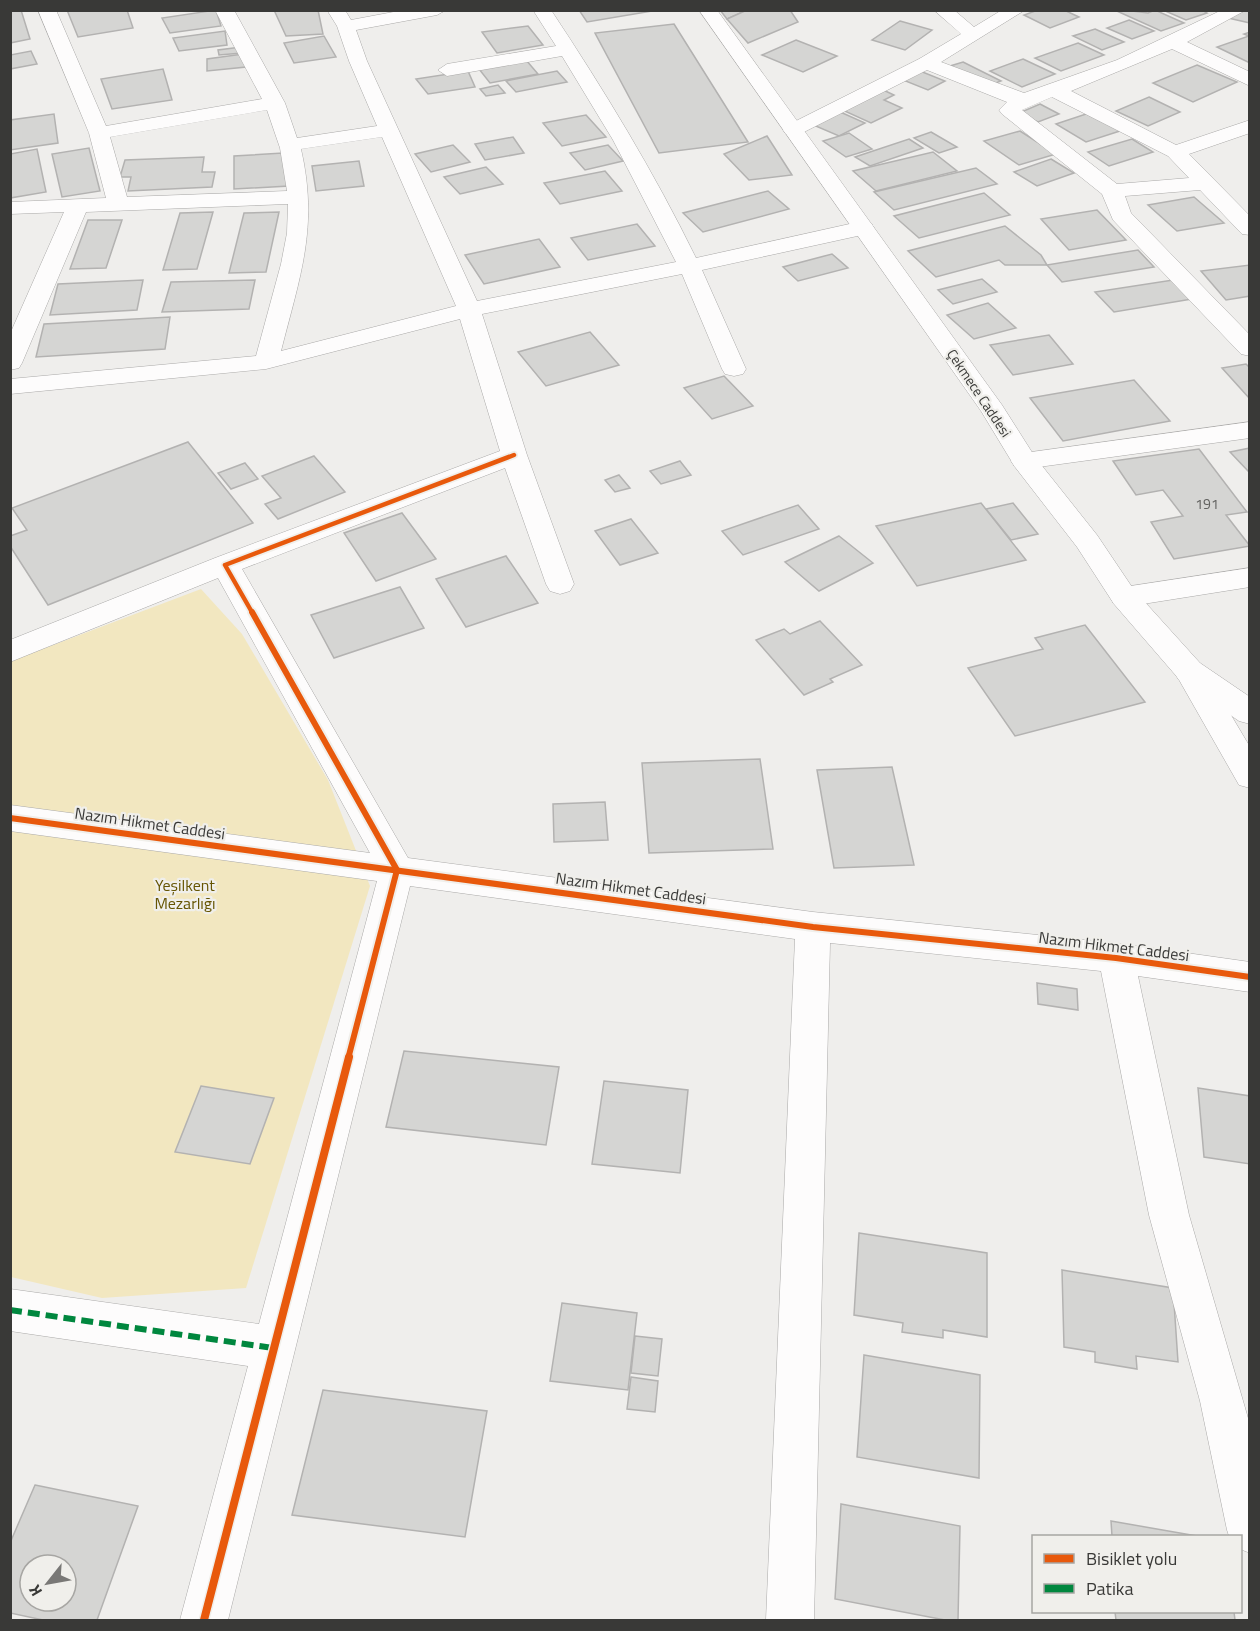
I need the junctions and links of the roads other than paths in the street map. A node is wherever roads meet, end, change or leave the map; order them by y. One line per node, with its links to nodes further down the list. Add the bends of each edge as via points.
1 (47, 10): 22 (street)
2 (224, 10): 18 (street)
3 (438, 10): 9 (street)
4 (542, 10): 12 (street)
5 (708, 10): 21 (street, Çekmece Caddesi)
6 (943, 10): 10 (street)
7 (1016, 10): 10 (street)
8 (1237, 10): 11 (street)
9 (341, 18): 20 (street)
10 (973, 35): 13 (street)
11 (1174, 43): 15 (street); 16 (street)
12 (568, 50): 14 (street); 33 (street, via 636,158)
13 (926, 63): 17 (street); 21 (street)
14 (447, 70)
15 (1250, 80)
16 (1056, 91): 17 (street); 24 (street)
17 (1023, 99): 26 (street, via 1009,110)
18 (275, 103): 22 (street); 23 (street)
19 (1248, 128): 24 (street)
20 (389, 130): 23 (street); 34 (street)
21 (793, 130): 31 (street, Çekmece Caddesi)
22 (99, 133): 28 (street)
23 (288, 145): 27 (street, via 297,179)
24 (1175, 152): 25 (street)
25 (1207, 183): 26 (street); 32 (street)
26 (1112, 191): 35 (street, via 1121,215)
27 (297, 197): 28 (street); 36 (street, via 298,232)
28 (118, 204): 29 (street)
29 (78, 206): 30 (street); 37 (street)
30 (10, 208)
31 (863, 228): 33 (street); 42 (street, Çekmece Caddesi, via 993,410)
32 (1250, 229)
33 (690, 267): 34 (street); 38 (street)
34 (469, 310): 36 (street); 41 (street)
35 (1250, 350)
36 (266, 362): 39 (street)
37 (10, 363)
38 (734, 369)
39 (10, 387)
40 (1250, 429): 42 (street)
41 (514, 455): 43 (street); 45 (street)
42 (1024, 461): 46 (street, Çekmece Caddesi, via 1087,541)
43 (225, 565): 47 (street); 52 (street)
44 (1250, 578): 46 (street)
45 (560, 584)
46 (1124, 597): 48 (street, Çekmece Caddesi)
47 (10, 652)
48 (1189, 671): 49 (street); 50 (street, Çekmece Caddesi)
49 (1250, 713)
50 (1250, 776)
51 (10, 818): 52 (street, Nazım Hikmet Caddesi)
52 (397, 870): 53 (street, Nazım Hikmet Caddesi); 57 (street)
53 (813, 927): 54 (street, Nazım Hikmet Caddesi); 60 (street)
54 (1116, 958): 55 (street, Nazım Hikmet Caddesi); 58 (street, via 1169,1215 1222,1401)
55 (1250, 977)
56 (10, 1310): 57 (street)
57 (273, 1348): 59 (street)
58 (1250, 1530)
59 (204, 1620)
60 (790, 1620)

